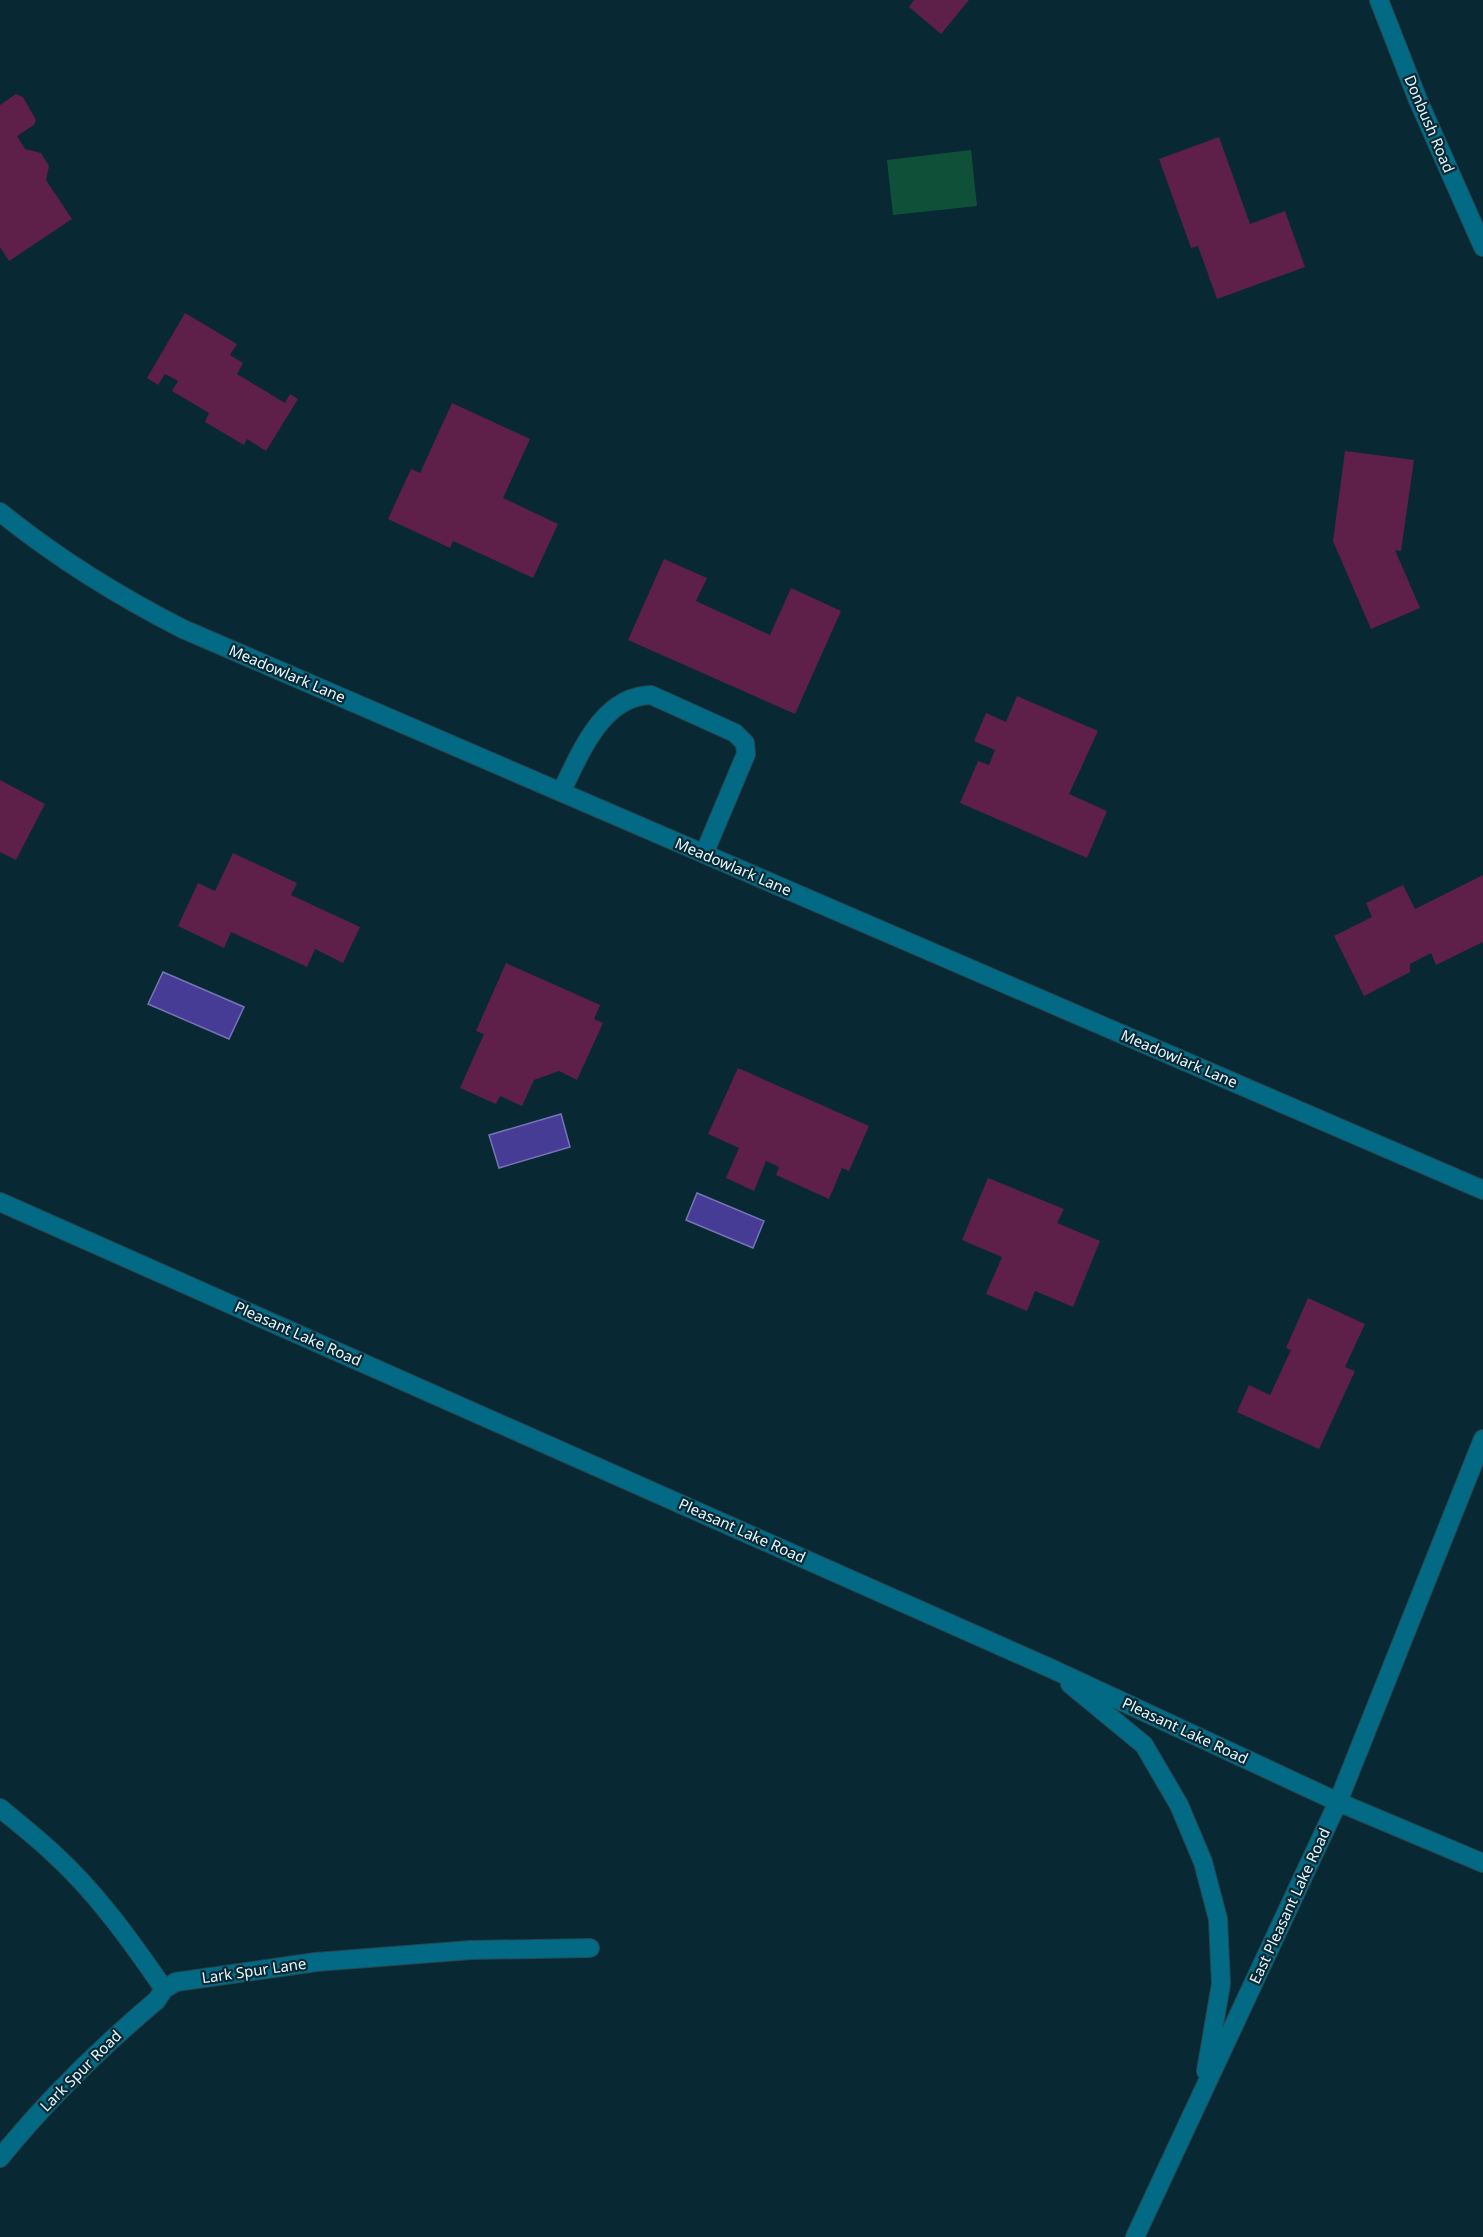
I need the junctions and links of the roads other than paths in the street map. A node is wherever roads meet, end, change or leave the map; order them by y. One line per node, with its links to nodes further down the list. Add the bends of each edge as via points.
1 (1379, 0): 2 (street, Donbush Road)
2 (1483, 248)
3 (0, 512): 4 (street, Meadowlark Lane, via 44,547 131,603 183,629)
4 (561, 792): 5 (street, Meadowlark Lane); 5 (street, via 590,735 609,713 638,695 651,695 735,733 745,743 746,754)
5 (704, 854): 6 (street, Meadowlark Lane)
6 (1483, 1190)
7 (0, 1202): 9 (street, Pleasant Lake Road)
8 (1483, 1439): 10 (street, East Pleasant Lake Road)
9 (1050, 1668): 10 (street, Pleasant Lake Road); 15 (street, via 1144,1745 1179,1805 1203,1862 1218,1919 1221,1984)
10 (1338, 1802): 12 (street, Pleasant Lake Road); 15 (street, East Pleasant Lake Road)
11 (0, 1808): 14 (street, via 54,1853 81,1882 112,1917)
12 (1483, 1863)
13 (590, 1948): 14 (street, Lark Spur Lane, via 471,1950 316,1962 176,1982)
14 (164, 1989): 16 (street, Lark Spur Road, via 157,2000 56,2093)
15 (1201, 2096): 17 (street, East Pleasant Lake Road)
16 (0, 2158)
17 (1135, 2237)

